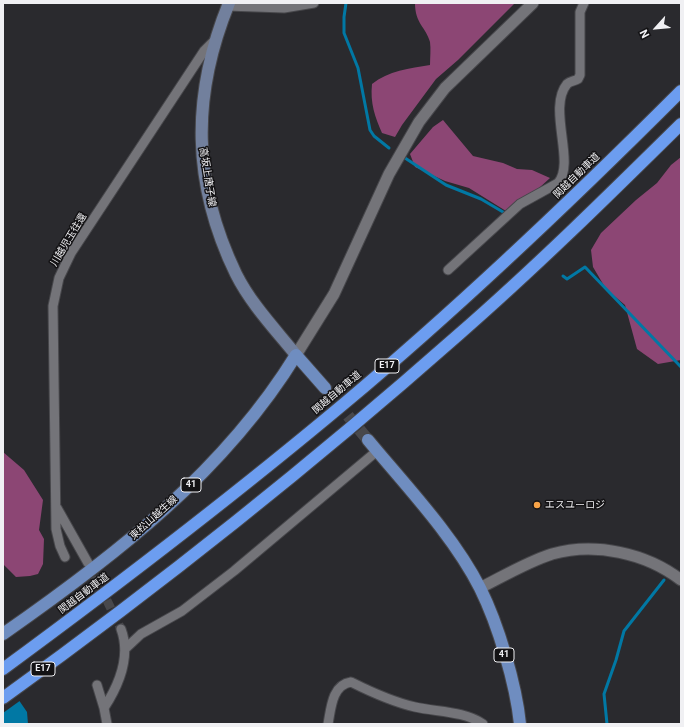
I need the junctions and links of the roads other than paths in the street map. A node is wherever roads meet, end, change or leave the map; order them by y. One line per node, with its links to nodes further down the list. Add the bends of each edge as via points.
1 (314, 3): 4 (street, via 284,8)
2 (534, 3): 9 (street, via 445,88 419,122 389,174 334,294)
3 (584, 3): 8 (street, via 580,12 580,75 578,79 569,82 562,93 561,134 565,171 563,178 520,204)
4 (228, 4): 5 (main road, 高坂上唐子線)
5 (215, 40): 9 (main road, 高坂上唐子線, via 209,60 202,107 202,148 209,201 236,275 258,308); 13 (street, 川越児玉往還, via 204,51 71,253 59,278 53,306)
6 (681, 91): 21 (highway, 関越自動車道 / E17, via 536,233 347,401 247,484)
7 (681, 124): 23 (highway, E17, via 556,246 446,346 175,571)
8 (448, 270)
9 (296, 355): 10 (main road); 19 (main road, 東松山越生線 / 41, via 249,422 200,476 153,521 63,592)
10 (325, 388)
11 (368, 440): 12 (main road, 41)
12 (377, 451): 17 (main road, 41, via 442,531); 20 (street, via 234,571 182,610 141,634)
13 (56, 506): 14 (street, 川越児玉往還, via 56,529); 15 (street)
14 (65, 557)
15 (88, 562)
16 (681, 580): 17 (street, via 664,569 619,552 571,550 539,559)
17 (480, 588): 28 (main road, 41, via 507,663 518,701)
18 (121, 629): 20 (street)
19 (3, 634)
20 (125, 649): 24 (street, via 115,691)
21 (3, 669)
22 (97, 685): 24 (street)
23 (3, 698)
24 (104, 708): 25 (street)
25 (106, 724)
26 (328, 724): 27 (street, via 338,688 351,682 413,706 471,716)
27 (483, 724)
28 (520, 724)

